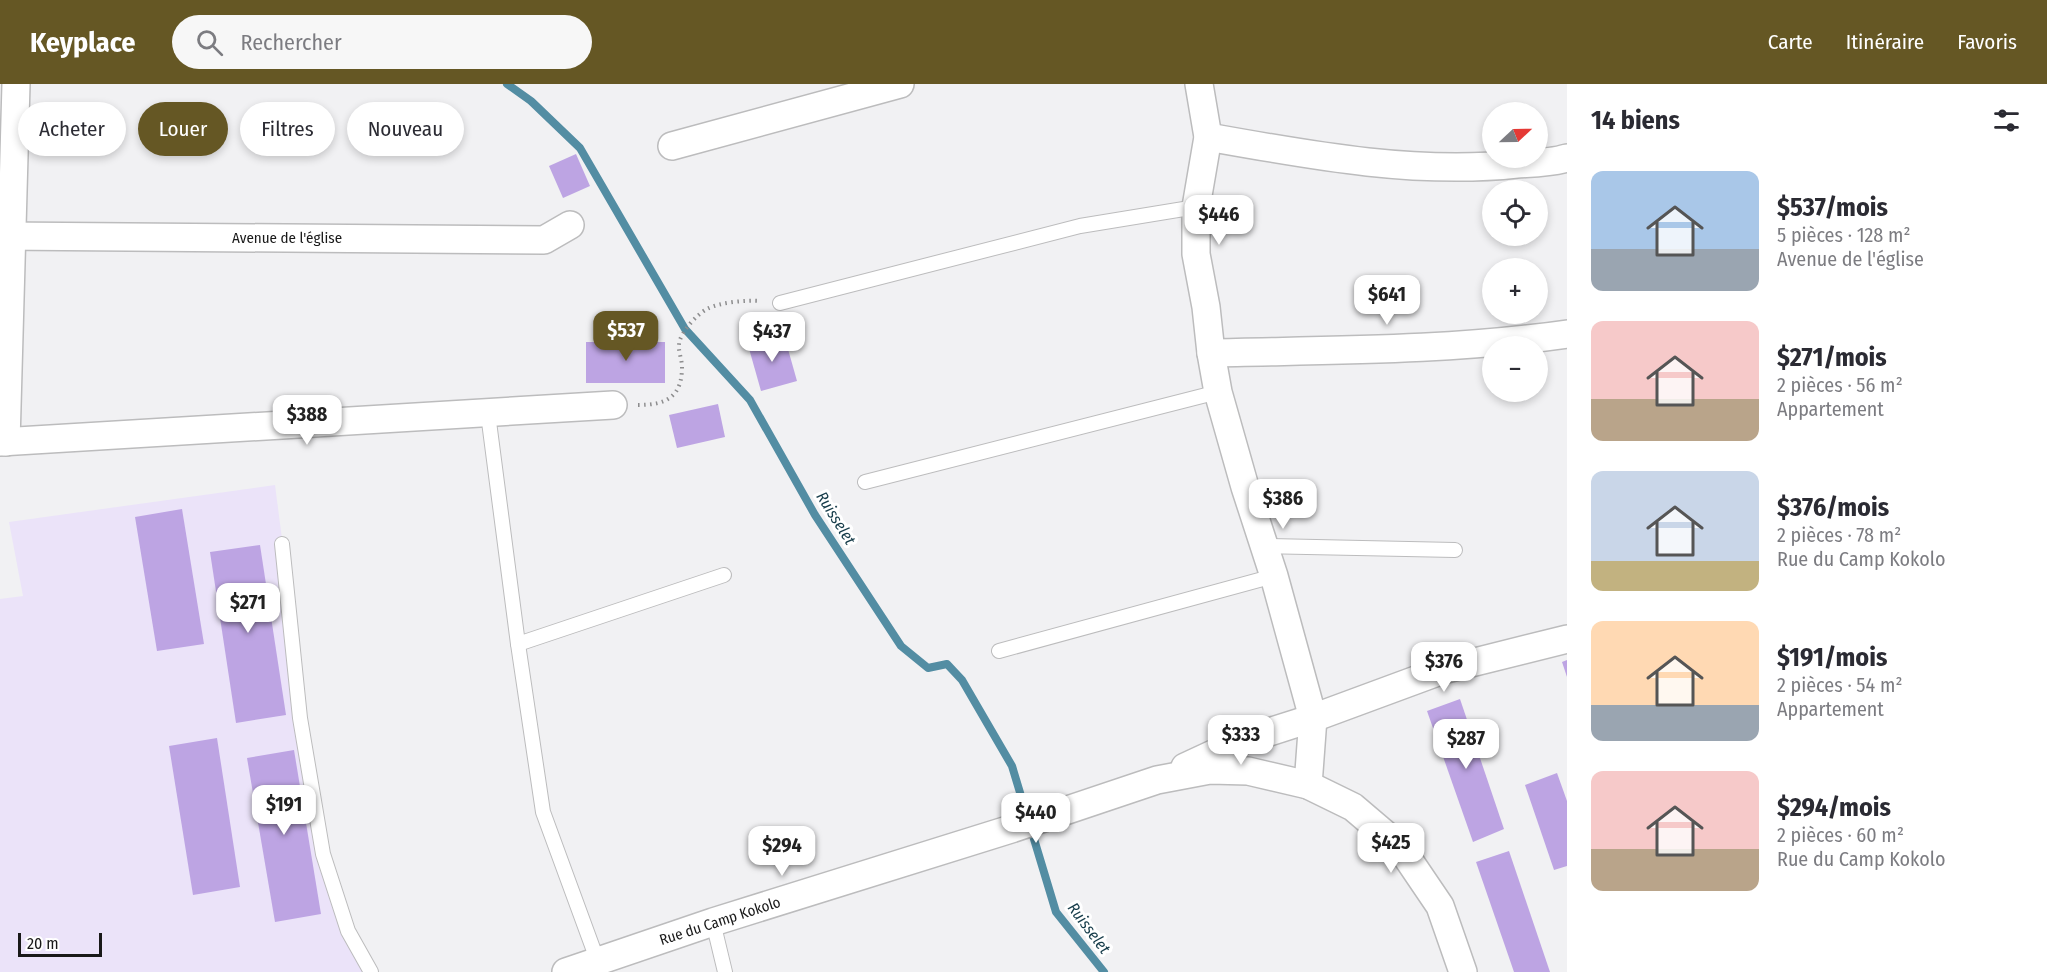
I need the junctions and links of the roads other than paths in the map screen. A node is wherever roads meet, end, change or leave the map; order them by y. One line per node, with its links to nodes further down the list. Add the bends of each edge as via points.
1 (16, 84): 9 (street)
2 (900, 84): 5 (street)
3 (1199, 84): 4 (street)
4 (1209, 137): 6 (street, via 1319,157 1414,165 1478,168); 7 (street)
5 (672, 146)
6 (1567, 158)
7 (1196, 207): 10 (lane, via 1080,226); 12 (street, via 1196,255)
8 (570, 225): 9 (street, Avenue de l'église, via 544,240)
9 (5, 236): 16 (street)
10 (780, 303)
11 (1567, 334): 12 (street, via 1430,347)
12 (1211, 353): 13 (street)
13 (1218, 392): 17 (lane); 19 (street)
14 (613, 405): 15 (street)
15 (488, 414): 16 (street); 24 (lane)
16 (3, 442)
17 (865, 482)
18 (282, 544): 31 (lane, via 300,718 323,854 348,931)
19 (1264, 546): 20 (lane); 22 (street)
20 (1455, 550)
21 (724, 575): 24 (lane)
22 (1274, 576): 25 (lane); 26 (street)
23 (1567, 639): 26 (street, via 1443,670)
24 (518, 644): 30 (lane, via 543,812)
25 (999, 651)
26 (1313, 718): 27 (street, via 1241,741); 28 (street)
27 (1157, 780): 28 (street, via 1210,770 1248,771); 29 (street, Rue du Camp Kokolo)
28 (1308, 784): 34 (street, via 1353,807 1400,847 1440,906)
29 (713, 922): 30 (street, Rue du Camp Kokolo); 33 (lane)
30 (598, 962): 32 (street, Rue du Camp Kokolo)
31 (371, 972)
32 (566, 972)
33 (725, 972)
34 (1463, 972)

